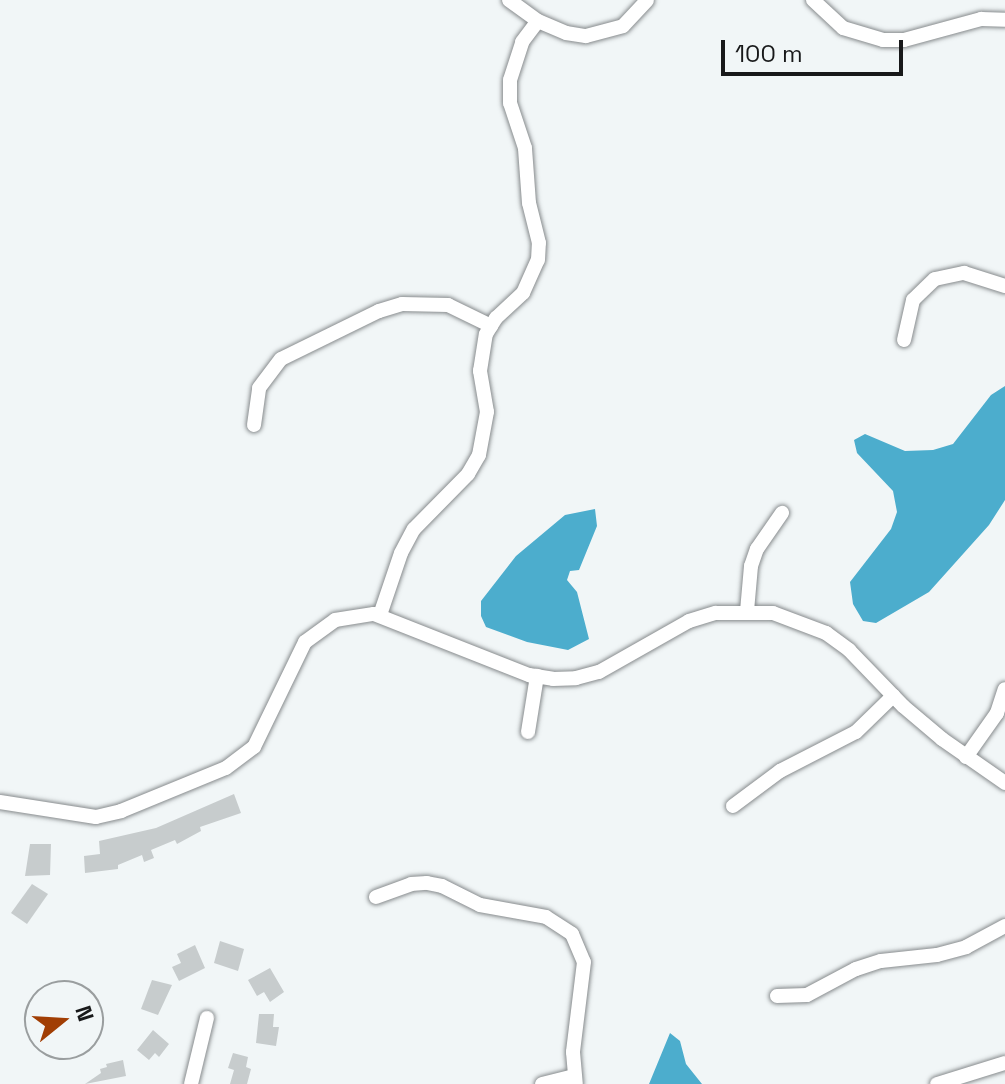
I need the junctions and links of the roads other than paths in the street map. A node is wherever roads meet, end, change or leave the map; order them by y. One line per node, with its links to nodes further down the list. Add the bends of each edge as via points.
1 (509, 0): 5 (street)
2 (647, 0): 5 (street, via 623,26 604,34 566,33)
3 (813, 0): 4 (street, via 843,28 883,40 904,40 981,19)
4 (1005, 20)
5 (538, 21): 7 (street, via 522,42 510,80 510,103 525,148 538,260 533,279)
6 (1005, 286): 8 (street, via 964,273 935,279 913,300)
7 (491, 326): 9 (street, via 448,305 402,304 379,311 281,359 259,388); 12 (street, via 481,352 487,412 479,455 468,474 414,529)
8 (904, 340)
9 (254, 425)
10 (782, 513): 11 (street, via 757,549)
11 (747, 611): 13 (street, via 689,621 599,672 576,678); 15 (street, via 773,613 826,633)
12 (380, 615): 13 (street); 19 (street, via 335,620 305,642 254,747 226,768 96,817)
13 (537, 676): 16 (street)
14 (1005, 689): 17 (street, via 997,713)
15 (893, 696): 17 (street); 20 (street, via 856,732 780,771)
16 (528, 732)
17 (966, 757): 18 (street)
18 (1005, 783)
19 (0, 802)
20 (733, 806)
21 (376, 897): 27 (street, via 427,883 480,905 546,917 572,934 584,962)
22 (1005, 926): 23 (street, via 966,947 881,961 807,995)
23 (777, 996)
24 (207, 1018): 28 (street)
25 (1005, 1063): 26 (street)
26 (981, 1077): 30 (street)
27 (575, 1080): 29 (street)
28 (191, 1084)
29 (542, 1084)
30 (937, 1084)

